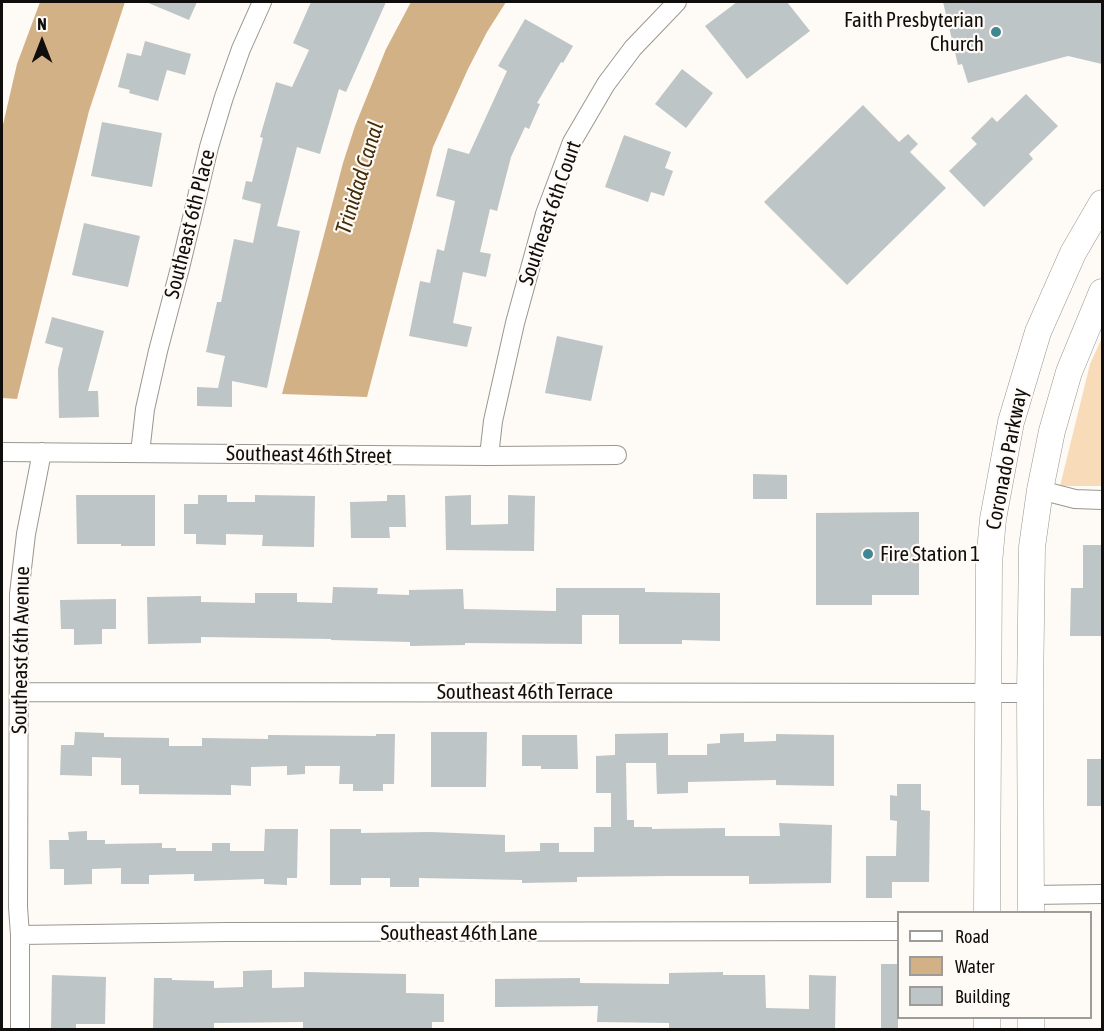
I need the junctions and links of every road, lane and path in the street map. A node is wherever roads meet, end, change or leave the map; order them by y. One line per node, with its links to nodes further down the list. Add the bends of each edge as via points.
1 (262, 2): 7 (street, Southeast 6th Place, via 241,49 209,147 158,351)
2 (677, 2): 9 (street, Southeast 6th Court, via 633,48 606,84 572,142 545,214 515,322)
3 (1102, 202): 13 (street, Coronado Parkway, via 1073,253 1038,332 1011,422 988,563)
4 (1102, 292): 10 (street, Coronado Parkway, via 1060,400)
5 (2, 452): 6 (street, Southeast 46th Street)
6 (42, 452): 7 (street, Southeast 46th Street); 12 (street, Southeast 6th Avenue, via 22,565)
7 (140, 453): 9 (street, Southeast 46th Street)
8 (617, 455): 9 (street, Southeast 46th Street)
9 (489, 456)
10 (1040, 490): 11 (street, via 1075,500); 14 (street, Coronado Parkway, via 1032,547)
11 (1102, 500)
12 (20, 692): 13 (street, Southeast 46th Terrace); 19 (street, Southeast 6th Avenue)
13 (987, 693): 14 (street, Southeast 46th Terrace); 17 (street, Coronado Parkway)
14 (1030, 693): 16 (street, Coronado Parkway)
15 (1102, 894): 16 (street)
16 (1031, 904)
17 (987, 911)
18 (897, 931): 19 (street, Southeast 46th Lane)
19 (20, 935): 20 (street, Southeast 6th Avenue)
20 (20, 1029)

